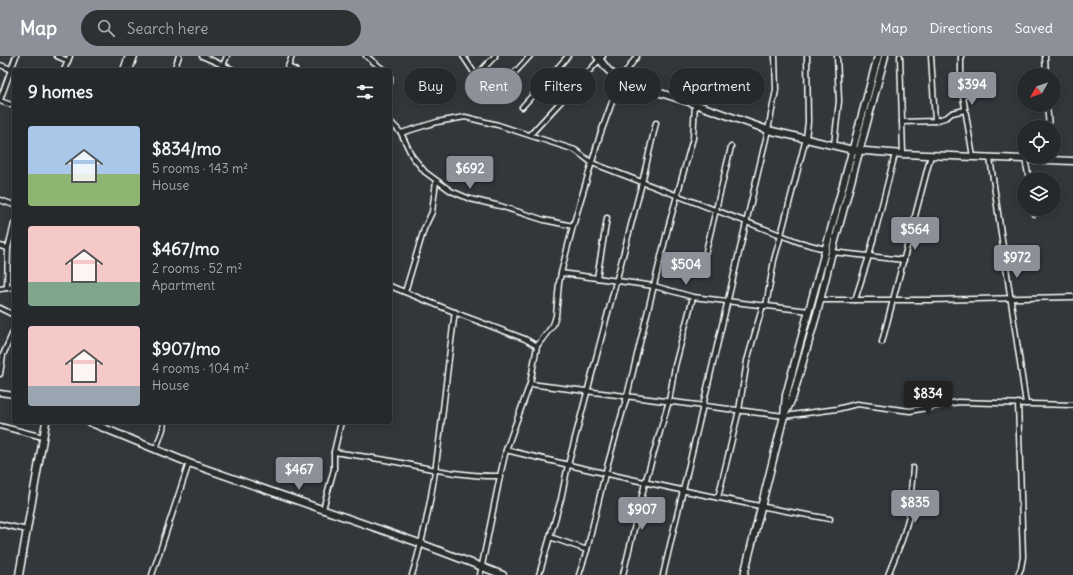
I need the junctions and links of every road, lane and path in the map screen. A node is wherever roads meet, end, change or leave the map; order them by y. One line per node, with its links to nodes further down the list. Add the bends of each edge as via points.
1 (16, 56): 27 (street)
2 (57, 56): 25 (street)
3 (129, 56): 29 (street)
4 (134, 56): 30 (street)
5 (179, 56): 31 (street)
6 (202, 56): 32 (street)
7 (227, 56): 32 (street)
8 (292, 56): 33 (street)
9 (366, 56): 34 (street)
10 (463, 56): 35 (street)
11 (495, 56): 36 (street)
12 (530, 56): 37 (street)
13 (568, 56): 47 (street)
14 (637, 56): 39 (street)
15 (775, 56): 53 (street, via 776,90)
16 (807, 56): 56 (street)
17 (837, 56): 57 (street, via 839,101)
18 (878, 56): 59 (street)
19 (886, 56): 60 (street)
20 (900, 56): 50 (street)
21 (931, 56): 49 (street)
22 (962, 56): 48 (street, via 961,84)
23 (1045, 56): 40 (street)
24 (600, 57): 38 (street); 55 (street)
25 (69, 58): 28 (street)
26 (0, 65): 41 (street)
27 (13, 68)
28 (65, 68)
29 (125, 68)
30 (130, 68)
31 (175, 68)
32 (222, 68)
33 (287, 68)
34 (381, 68)
35 (471, 68)
36 (484, 68)
37 (519, 68)
38 (607, 68)
39 (628, 68)
40 (1046, 68)
41 (12, 70)
42 (12, 72): 43 (street)
43 (0, 100): 46 (street)
44 (611, 104): 69 (street)
45 (695, 104): 53 (street); 72 (street, via 693,138)
46 (12, 105)
47 (522, 107)
48 (965, 110): 49 (street); 64 (street)
49 (935, 121): 50 (street)
50 (902, 122): 62 (street)
51 (392, 123): 54 (street)
52 (656, 123): 71 (street)
53 (768, 130): 56 (street); 77 (street)
54 (401, 133): 55 (street, via 465,117); 70 (street, via 412,156)
55 (530, 135): 69 (street, via 575,150)
56 (806, 138): 57 (street); 80 (street)
57 (834, 145): 59 (street)
58 (731, 147): 75 (street)
59 (853, 150): 60 (street); 83 (street)
60 (860, 152): 61 (street); 85 (street)
61 (895, 154): 62 (street); 86 (street)
62 (903, 154): 63 (street)
63 (931, 155): 64 (street); 87 (street)
64 (973, 157): 65 (street)
65 (990, 158): 66 (street); 99 (street)
66 (1017, 159)
67 (1061, 159): 68 (street)
68 (1073, 161)
69 (592, 163): 71 (street); 78 (street)
70 (436, 181): 78 (street, via 470,199); 96 (street, via 432,212 424,229)
71 (642, 183): 72 (street); 90 (street)
72 (677, 196): 75 (street); 91 (street)
73 (0, 200): 74 (street)
74 (12, 204)
75 (716, 210): 77 (street); 84 (street)
76 (607, 218): 89 (street)
77 (746, 222): 80 (street); 103 (street)
78 (573, 226): 88 (street)
79 (12, 232): 82 (street)
80 (781, 235): 83 (street); 104 (street)
81 (0, 246): 82 (street)
82 (8, 248): 94 (street)
83 (825, 249): 106 (street)
84 (706, 251)
85 (832, 252): 86 (street); 100 (street)
86 (869, 256): 87 (street); 101 (street)
87 (904, 260): 102 (street)
88 (561, 273): 89 (street); 111 (street, via 556,316 553,325)
89 (597, 278): 90 (street)
90 (616, 281): 91 (street); 114 (street)
91 (654, 286): 97 (street); 117 (street)
92 (12, 287): 94 (street)
93 (392, 287): 96 (street)
94 (7, 288): 95 (street)
95 (0, 289)
96 (405, 292): 107 (street)
97 (693, 296): 103 (street); 118 (street)
98 (1073, 296): 99 (street)
99 (1011, 298): 102 (street); 120 (street)
100 (820, 300): 101 (street); 124 (street, via 793,396)
101 (855, 300): 102 (street)
102 (894, 300): 110 (street)
103 (728, 302): 104 (street); 122 (street)
104 (764, 306): 106 (street); 123 (street, via 746,361)
105 (0, 308): 108 (street)
106 (809, 311): 124 (street, via 786,395)
107 (455, 312): 111 (street); 137 (street)
108 (12, 315)
109 (12, 335): 112 (street)
110 (882, 342)
111 (537, 346): 113 (street)
112 (0, 374)
113 (530, 384): 114 (street); 132 (street)
114 (588, 391): 117 (street); 135 (street)
115 (0, 393): 116 (street)
116 (12, 395)
117 (627, 396): 118 (street); 138 (street)
118 (669, 401): 122 (street); 140 (street)
119 (1018, 403): 120 (street); 124 (street, via 958,402 910,411 857,404); 163 (street, via 1023,557)
120 (1026, 404): 121 (street)
121 (1073, 405)
122 (703, 406): 123 (street); 141 (street)
123 (739, 410): 124 (street); 142 (street)
124 (784, 416): 143 (street)
125 (46, 424): 130 (street)
126 (96, 424): 131 (street)
127 (164, 424): 131 (street)
128 (341, 424): 133 (street)
129 (0, 426): 130 (street)
130 (44, 437): 147 (street)
131 (156, 448): 134 (street)
132 (506, 450): 135 (street); 139 (street)
133 (334, 452): 137 (street); 144 (street, via 334,469)
134 (189, 463): 144 (street); 153 (street)
135 (568, 465): 138 (street); 148 (street)
136 (913, 468): 162 (street, via 909,516)
137 (436, 470): 139 (street); 149 (street)
138 (604, 474): 140 (street); 150 (street)
139 (500, 476): 151 (street)
140 (645, 483): 141 (street); 159 (street)
141 (683, 491): 142 (street); 160 (street)
142 (718, 498): 143 (street)
143 (762, 507): 145 (street); 161 (street)
144 (323, 509): 149 (street)
145 (830, 519)
146 (0, 524): 147 (street)
147 (27, 530): 152 (street)
148 (550, 537): 150 (street); 157 (street)
149 (422, 544): 151 (street); 154 (street)
150 (587, 550): 158 (street)
151 (482, 567): 155 (street); 156 (street)
152 (19, 575)
153 (152, 575)
154 (412, 575)
155 (480, 575)
156 (503, 575)
157 (539, 575)
158 (579, 575)
159 (623, 575)
160 (663, 575)
161 (744, 575)
162 (888, 575)
163 (1018, 575)

